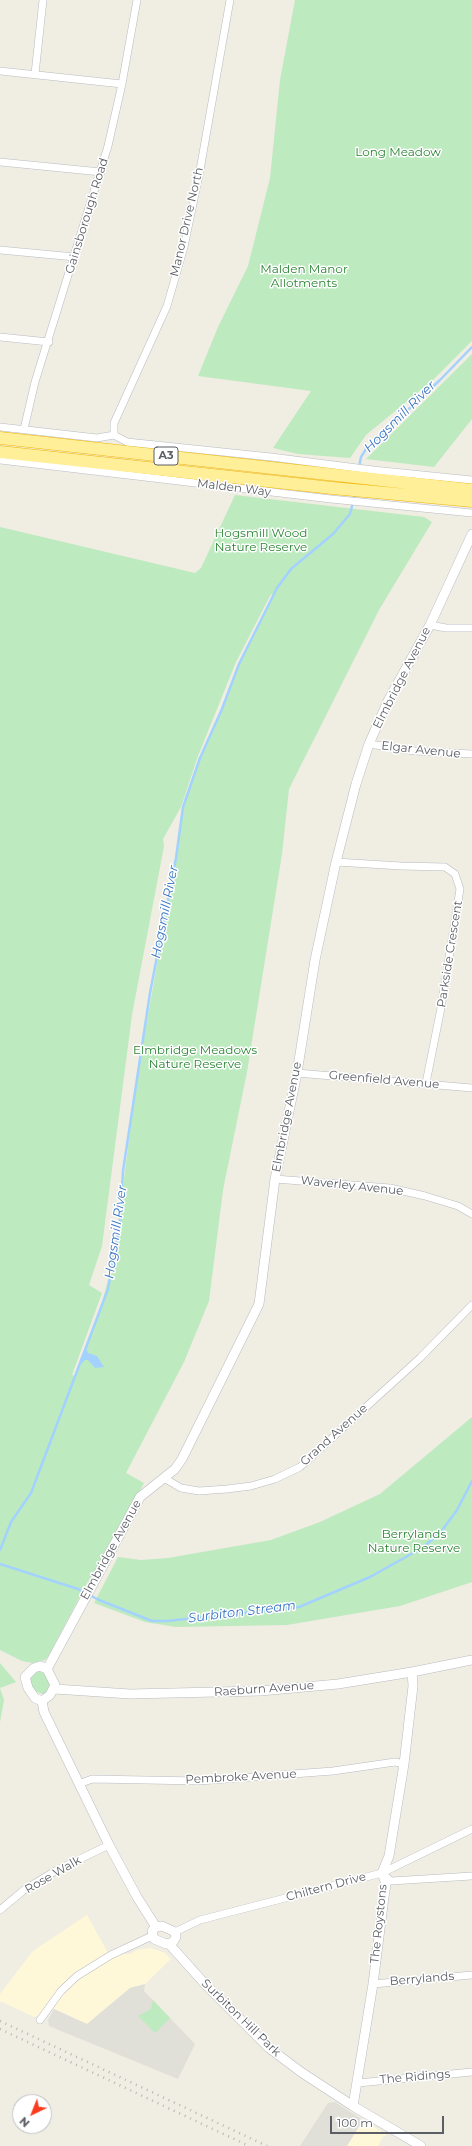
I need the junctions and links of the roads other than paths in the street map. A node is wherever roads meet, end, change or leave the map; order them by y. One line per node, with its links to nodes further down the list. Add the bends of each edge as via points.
1 (43, 0): 5 (street)
2 (137, 0): 6 (street, Gainsborough Road)
3 (230, 0): 15 (street, Manor Drive North, via 184,247 167,306 114,423)
4 (0, 71): 5 (street)
5 (35, 74): 6 (street)
6 (122, 84): 8 (street, Gainsborough Road)
7 (0, 162): 8 (street)
8 (100, 172): 10 (street, Gainsborough Road)
9 (0, 250): 10 (street)
10 (75, 258): 12 (street, Gainsborough Road)
11 (0, 337): 12 (street)
12 (48, 342): 14 (street, Gainsborough Road)
13 (0, 427): 14 (street)
14 (24, 429): 15 (street, via 97,438)
15 (114, 435): 19 (street, Malden Way, via 127,442 271,457)
16 (0, 438): 19 (highway, Malden Way / A3)
17 (0, 452): 23 (highway, Malden Way / A3)
18 (0, 460): 23 (street, Malden Way)
19 (336, 470): 20 (highway, Malden Way / A3)
20 (372, 474): 21 (street); 22 (highway, A3)
21 (472, 480)
22 (472, 490)
23 (332, 494): 24 (highway, Malden Way / A3)
24 (369, 497): 25 (highway, A3); 26 (street, Malden Way)
25 (472, 501)
26 (470, 513): 27 (street, Malden Way)
27 (472, 522)
28 (472, 534): 29 (street, Elmbridge Avenue)
29 (430, 625): 30 (street); 31 (street, Elmbridge Avenue, via 388,701)
30 (472, 628)
31 (370, 744): 32 (street, Elgar Avenue, via 415,751); 33 (street, Elmbridge Avenue, via 356,784)
32 (472, 754)
33 (336, 862): 34 (street, Elmbridge Avenue, via 315,960); 35 (street, Parkside Crescent, via 445,867 456,874 460,889)
34 (297, 1073): 35 (street, Greenfield Avenue); 37 (street, Elmbridge Avenue)
35 (426, 1083): 36 (street, Greenfield Avenue)
36 (472, 1088)
37 (275, 1179): 38 (street, Waverley Avenue, via 390,1188 458,1206); 40 (street, Elmbridge Avenue, via 259,1304 182,1459)
38 (472, 1214)
39 (472, 1305): 40 (street, Grand Avenue, via 420,1358 300,1467 275,1479 227,1489 199,1491 181,1488)
40 (164, 1478): 42 (street, Elmbridge Avenue, via 140,1497)
41 (472, 1660): 43 (street, Raeburn Avenue)
42 (47, 1669): 44 (street, via 53,1677); 45 (street, via 40,1666 34,1668 25,1677 28,1688 35,1698)
43 (412, 1672): 44 (street, Raeburn Avenue, via 338,1684 260,1691 145,1694); 46 (street, The Roystons, via 413,1686)
44 (55, 1689): 45 (street)
45 (42, 1701): 47 (street, via 44,1712)
46 (404, 1764): 47 (street, Pembroke Avenue, via 395,1762 333,1772 199,1781 92,1779); 50 (street, The Roystons, via 391,1846)
47 (79, 1784): 49 (street)
48 (472, 1829): 50 (street, Chiltern Drive)
49 (109, 1845): 52 (street, Rose Walk, via 57,1870 24,1890); 53 (street)
50 (382, 1873): 51 (street, via 391,1881); 54 (street, Chiltern Drive, via 200,1920); 58 (street, The Roystons, via 386,1884)
51 (472, 1876)
52 (0, 1910)
53 (156, 1927): 54 (street, via 167,1927); 55 (street, via 152,1931)
54 (175, 1932): 56 (street, via 176,1937)
55 (152, 1936): 56 (street, Surbiton Hill Park, via 157,1941); 59 (street, via 110,1955 77,1976 61,1991)
56 (169, 1944): 62 (street, Surbiton Hill Park, via 269,2048)
57 (472, 1975): 58 (street, Berrylands)
58 (373, 1984): 61 (street, The Roystons)
59 (40, 2020)
60 (472, 2072): 61 (street, The Ridings)
61 (358, 2083): 62 (street, The Roystons)
62 (353, 2106): 63 (street, Surbiton Hill Park)
63 (421, 2146)

